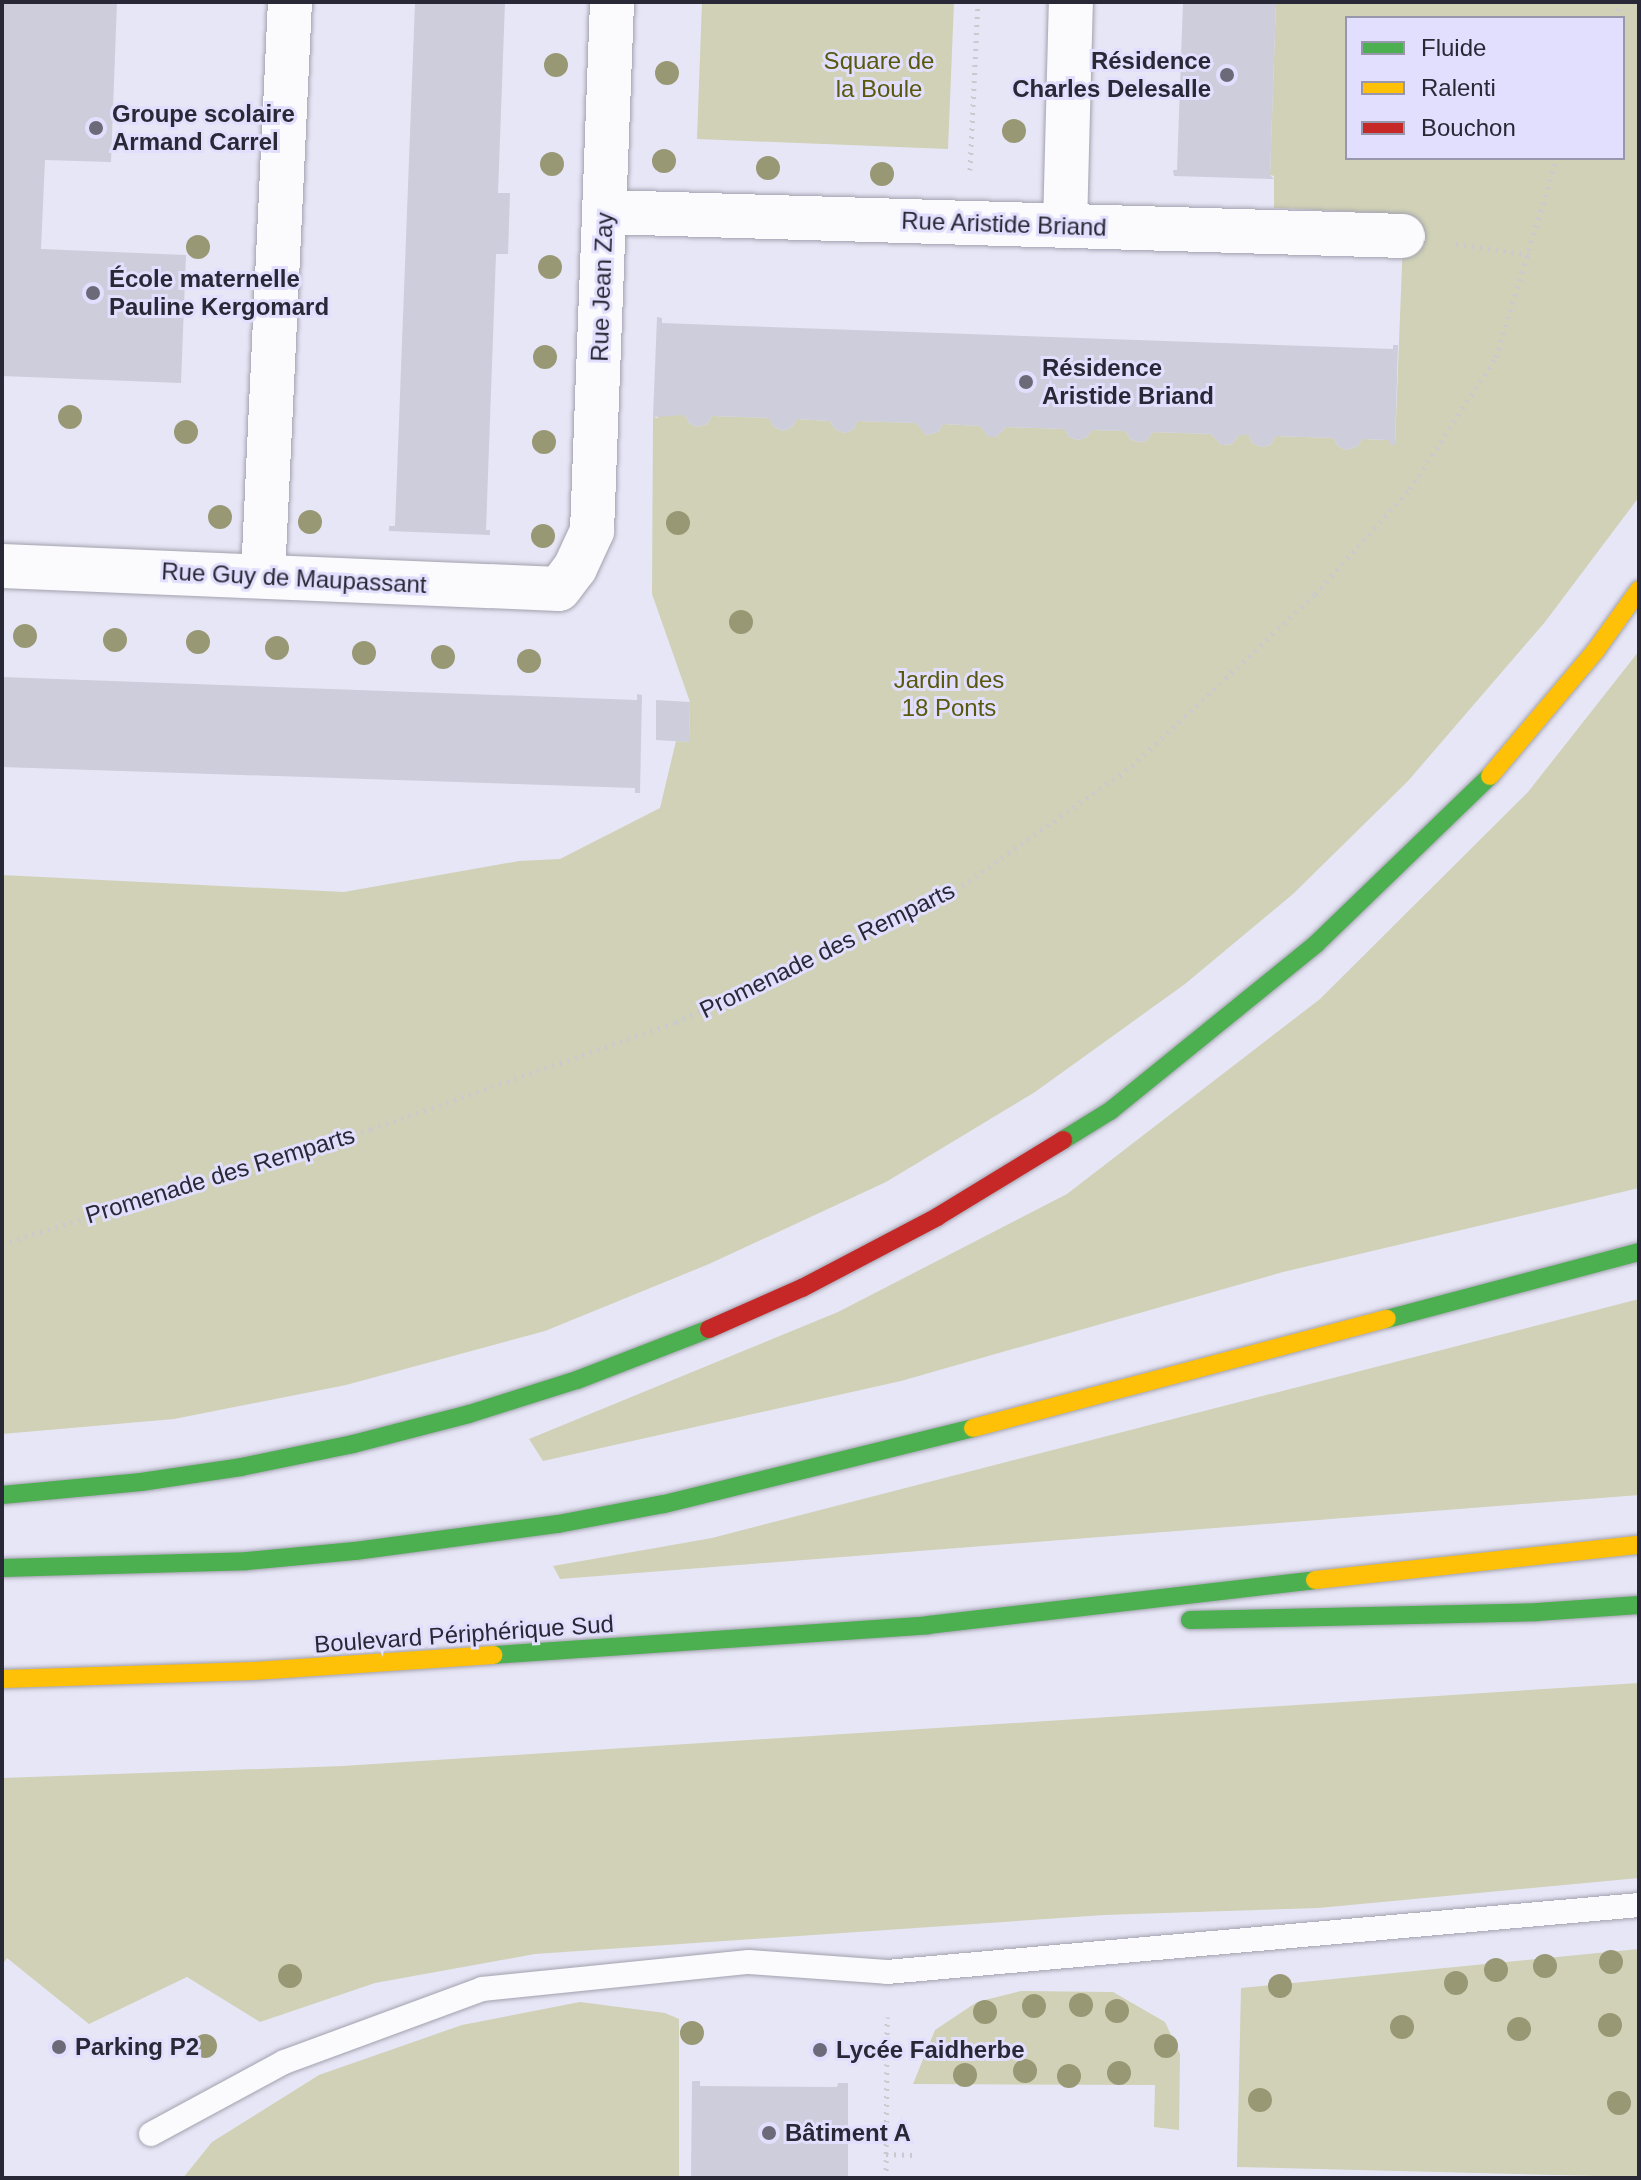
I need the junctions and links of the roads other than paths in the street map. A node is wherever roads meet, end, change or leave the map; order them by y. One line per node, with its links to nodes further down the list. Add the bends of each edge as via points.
1 (290, 2): 9 (street)
2 (612, 2): 4 (street, Rue Jean Zay)
3 (1071, 2): 5 (street)
4 (605, 212): 5 (street, Rue Aristide Briand); 8 (street, Rue Jean Zay, via 592,531)
5 (1065, 226): 6 (street, Rue Aristide Briand)
6 (1403, 236)
7 (2, 566): 9 (street, Rue Guy de Maupassant)
8 (575, 568): 9 (street, Rue Guy de Maupassant, via 559,589)
9 (263, 576)
10 (1639, 590): 12 (highway, via 1486,781 1316,944 1110,1111 937,1217 802,1288 692,1337 469,1414 241,1467)
11 (1639, 1252): 14 (highway, via 860,1458 664,1504 355,1551 247,1561)
12 (2, 1495)
13 (1639, 1545): 18 (highway)
14 (2, 1568)
15 (1639, 1605): 16 (highway)
16 (1178, 1620)
17 (1131, 1621): 18 (highway)
18 (928, 1625): 19 (highway, Boulevard Périphérique Sud, via 254,1671)
19 (2, 1679)
20 (1639, 1905): 21 (lane, via 887,1972 749,1962 482,1989 284,2062)
21 (151, 2134)

